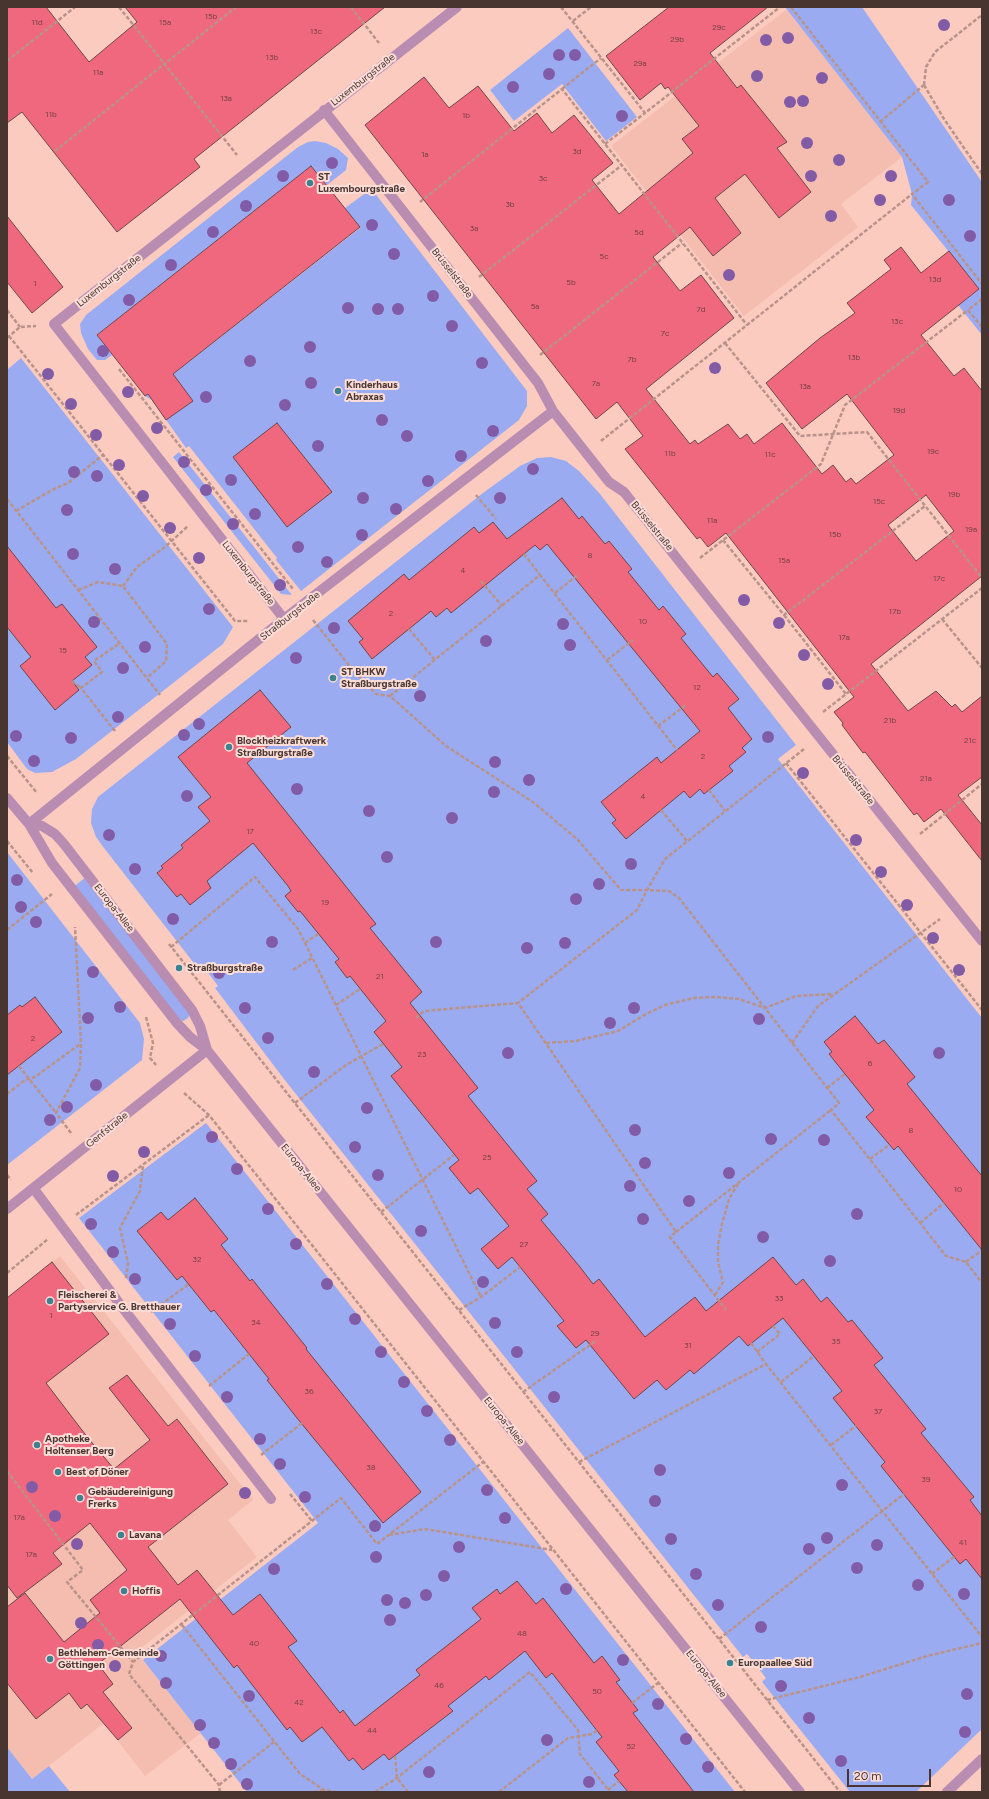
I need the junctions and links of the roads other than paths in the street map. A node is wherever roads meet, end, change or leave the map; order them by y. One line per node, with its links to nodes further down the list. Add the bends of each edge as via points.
1 (457, 7): 2 (street, Luxemburgstraße)
2 (324, 110): 3 (street, Brüsselstraße, via 538,383); 4 (street, Luxemburgstraße, via 54,324)
3 (553, 411): 4 (street, Straßburgstraße); 7 (street, Brüsselstraße, via 609,482 624,492)
4 (284, 619): 6 (street, Straßburgstraße)
5 (7, 798): 6 (street, Europa-Allee)
6 (29, 824): 8 (street, Europa-Allee, via 52,863 176,1022 190,1038); 8 (street, Europa-Allee, via 42,826 55,834 72,854 192,1010)
7 (982, 942)
8 (207, 1050): 9 (street, Genfstraße); 13 (street, Europa-Allee)
9 (34, 1189): 10 (street, Genfstraße); 11 (street)
10 (7, 1210)
11 (271, 1499)
12 (982, 1759): 14 (street)
13 (800, 1792)
14 (947, 1792)

